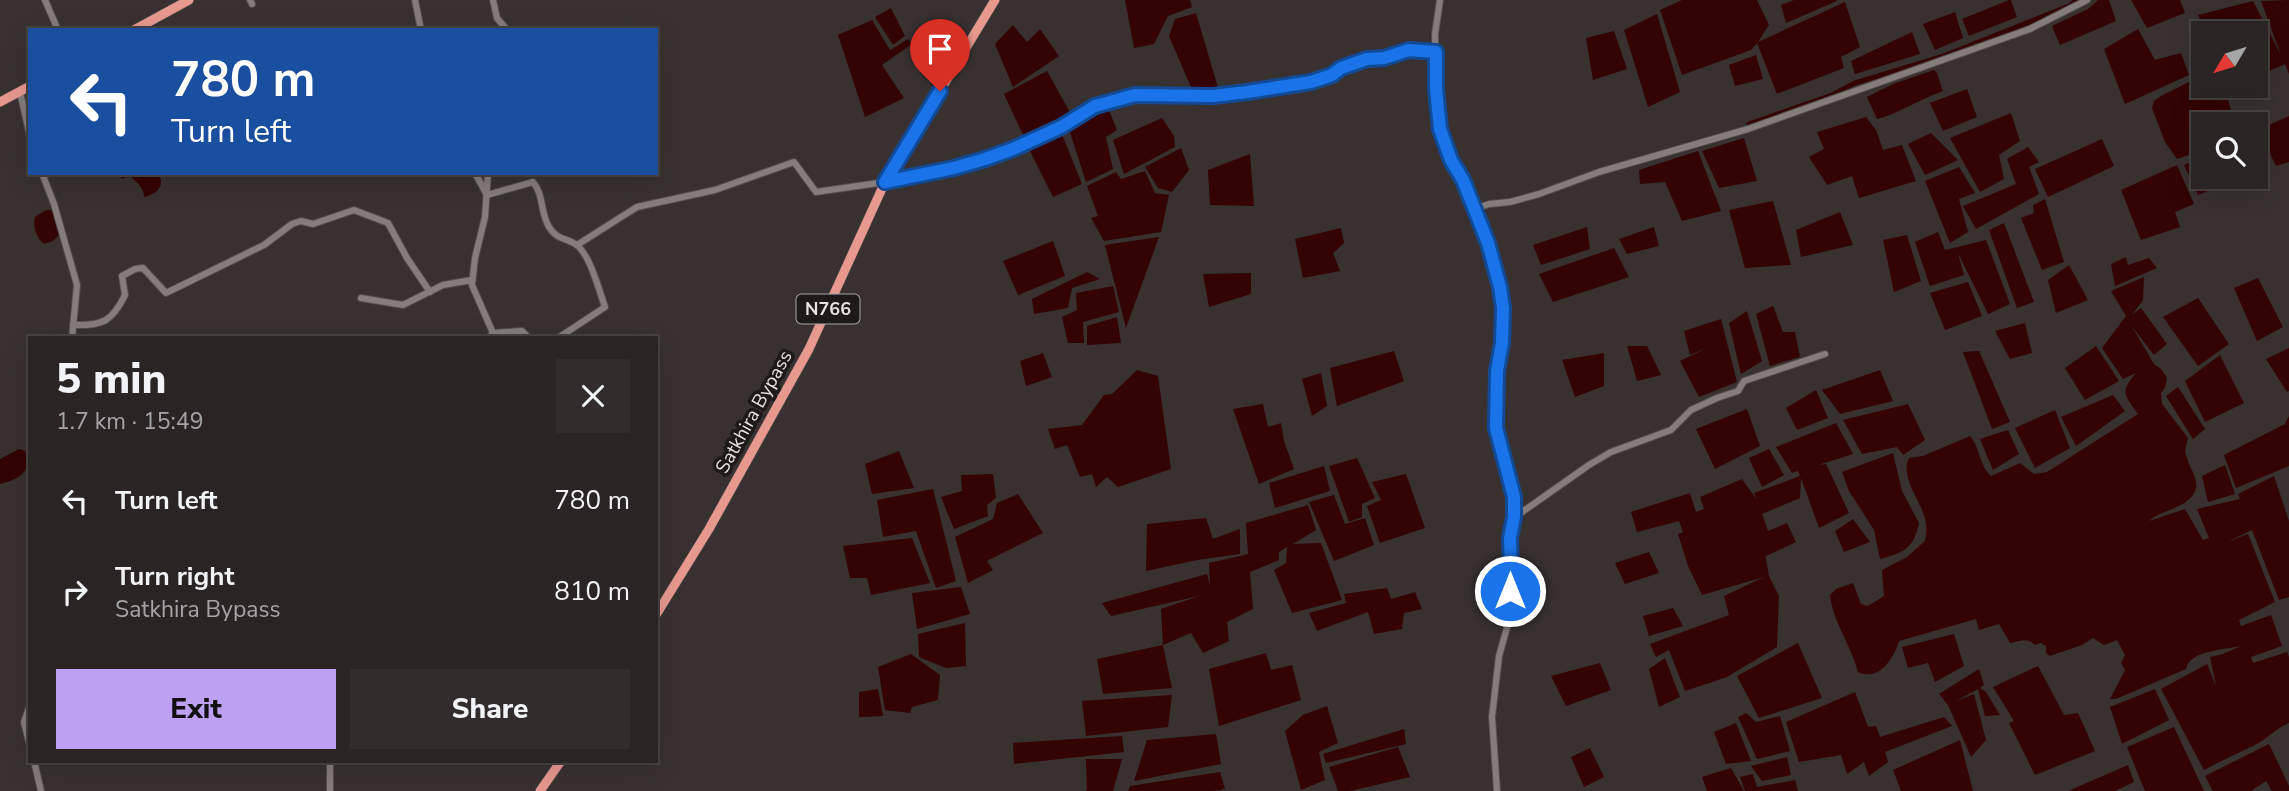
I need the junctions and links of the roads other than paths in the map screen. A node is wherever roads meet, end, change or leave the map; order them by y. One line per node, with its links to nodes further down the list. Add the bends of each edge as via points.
1 (45, 0): 8 (street)
2 (189, 0): 9 (highway)
3 (415, 0): 10 (street)
4 (493, 0): 11 (street, via 497,18)
5 (995, 0): 20 (highway, Satkhira Bypass / N766)
6 (1440, 0): 12 (street)
7 (2087, 0): 22 (street, via 2030,29 1748,130)
8 (57, 28)
9 (138, 28)
10 (421, 28)
11 (505, 28)
12 (1436, 52): 20 (street, via 1409,50 1367,59 1311,82 1247,92 1126,97 1095,106 1061,127 985,159); 22 (street, via 1440,129)
13 (28, 87): 14 (highway)
14 (20, 92): 15 (highway); 16 (street)
15 (0, 102)
16 (28, 127)
17 (43, 175): 29 (street, via 77,285)
18 (476, 175): 21 (street)
19 (488, 175): 21 (street)
20 (885, 182): 23 (street, via 816,192 794,162 715,190 637,207); 36 (highway, Satkhira Bypass / N766, via 809,349)
21 (487, 195): 23 (street, via 533,182 555,236); 24 (street)
22 (1475, 209): 35 (street, via 1503,308 1496,428 1514,497)
23 (577, 245): 27 (street)
24 (472, 279): 25 (street); 31 (street)
25 (430, 292): 26 (street, via 403,305); 29 (street, via 388,223 354,210 313,224 292,224 264,246 166,293 143,268 135,269 122,276 125,295 107,320 96,326)
26 (361, 298)
27 (605, 307): 28 (street); 33 (street)
28 (607, 316)
29 (73, 325): 30 (street)
30 (72, 336)
31 (491, 336): 32 (street, via 522,331)
32 (527, 336)
33 (561, 336)
34 (1825, 354): 35 (street, via 1744,381 1738,391 1690,410 1671,430 1589,465)
35 (1514, 517): 45 (street, via 1510,617 1499,656 1492,717)
36 (658, 612)
37 (28, 711): 38 (street, via 24,722)
38 (28, 738)
39 (34, 763): 42 (street)
40 (330, 763): 43 (street)
41 (560, 763): 44 (highway)
42 (41, 791)
43 (330, 791)
44 (540, 791)
45 (1497, 791)

